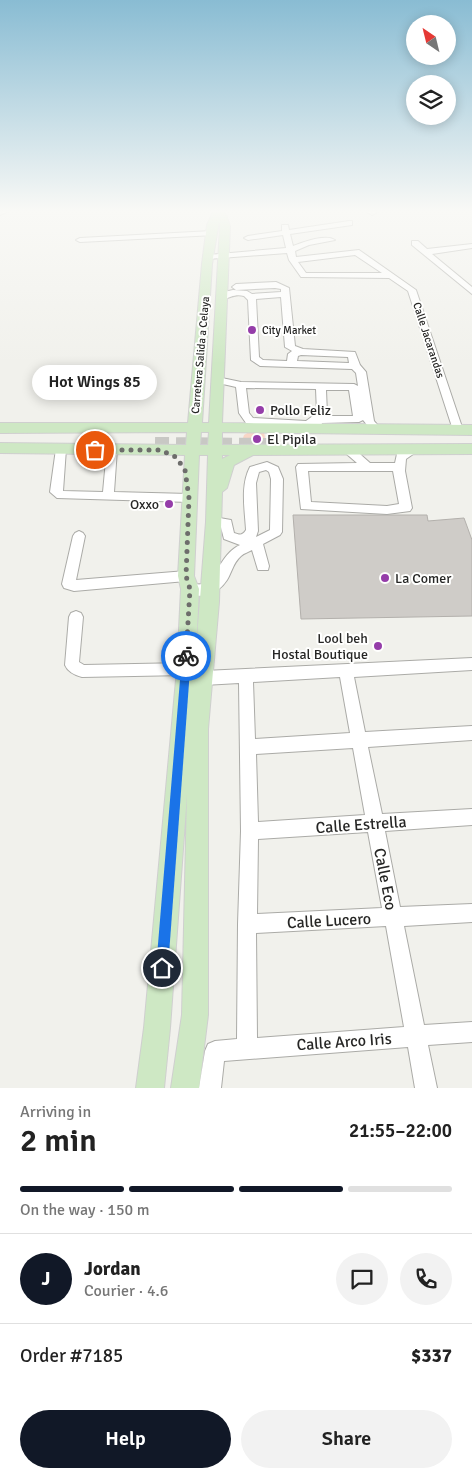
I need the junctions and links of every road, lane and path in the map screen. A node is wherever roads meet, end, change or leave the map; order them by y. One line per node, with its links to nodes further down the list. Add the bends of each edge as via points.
1 (208, 263): 7 (main road, Carretera Salida a Celaya)
2 (222, 263): 10 (main road, Carretera Salida a Celaya)
3 (295, 263): 6 (street, via 304,275)
4 (373, 263): 6 (street, Calle Jacarandas)
5 (439, 263): 9 (street)
6 (393, 276): 24 (street, Calle Jacarandas, via 412,290)
7 (206, 288): 10 (main road); 18 (main road, Carretera Salida a Celaya)
8 (262, 290): 10 (street); 11 (street); 12 (street, via 276,285 285,288 290,347)
9 (472, 291)
10 (222, 293): 11 (street, via 239,292); 15 (main road, Carretera Salida a Celaya)
11 (251, 298): 13 (street, via 254,358 260,363)
12 (301, 352): 13 (street, via 293,354 292,363); 14 (street, via 352,354)
13 (302, 365): 14 (street)
14 (355, 366): 23 (street, via 361,372 369,422)
15 (217, 380): 16 (street); 19 (main road, Carretera Salida a Celaya)
16 (241, 385): 17 (street); 20 (street, via 244,413 250,421)
17 (321, 387): 20 (street); 20 (street, via 354,388 359,419)
18 (198, 399): 27 (main road, Carretera Salida a Celaya); 29 (main road, via 187,420)
19 (216, 399): 22 (main road, via 223,416 232,424); 28 (main road, Carretera Salida a Celaya)
20 (319, 424): 22 (main road); 23 (main road)
21 (0, 428): 29 (main road)
22 (248, 429): 28 (main road); 35 (main road, via 240,434 239,441)
23 (376, 429): 24 (main road)
24 (465, 430)
25 (0, 435): 29 (main road)
26 (472, 438): 31 (main road, via 270,441)
27 (193, 439): 28 (main road); 28 (main road); 29 (main road); 29 (main road); 42 (main road, Carretera Salida a Celaya)
28 (215, 439): 35 (main road); 43 (main road, Carretera Salida a Celaya)
29 (159, 440): 30 (main road); 34 (main road); 42 (main road, via 185,470)
30 (0, 442)
31 (472, 445)
32 (0, 448): 33 (main road)
33 (61, 450): 34 (main road); 41 (street, via 56,492 61,495)
34 (112, 450): 41 (street)
35 (250, 450): 36 (main road); 43 (main road, via 228,462)
36 (348, 450): 37 (main road); 39 (street)
37 (413, 450): 38 (main road); 40 (street, via 401,457)
38 (472, 450)
39 (366, 467): 40 (street); 40 (street, via 302,467 306,506 406,508)
40 (400, 467)
41 (108, 496): 42 (street)
42 (189, 498): 48 (main road)
43 (219, 522): 45 (street, via 240,540); 46 (street); 48 (main road)
44 (79, 536): 48 (street, via 69,584)
45 (252, 540): 45 (street, via 276,532 277,479 274,470 267,466 254,470 250,483); 46 (street); 47 (street)
46 (226, 565): 48 (street, via 222,577)
47 (263, 566)
48 (196, 585): 52 (main road)
49 (76, 617): 52 (street, via 72,665 82,672)
50 (472, 664): 51 (street)
51 (346, 670): 53 (street); 55 (street, Calle Eco)
52 (195, 674): 53 (street); 66 (main road); 67 (main road, via 198,729 195,1015)
53 (246, 676): 56 (street)
54 (472, 733): 55 (street)
55 (359, 740): 56 (street); 58 (street, Calle Eco)
56 (249, 747): 59 (street)
57 (472, 817): 58 (street, Calle Estrella)
58 (375, 823): 59 (street, Calle Estrella); 61 (street, Calle Eco)
59 (250, 831): 62 (street)
60 (472, 913): 61 (street, Calle Lucero)
61 (393, 916): 62 (street, Calle Lucero); 64 (street, Calle Eco)
62 (247, 924): 65 (street)
63 (472, 1032): 64 (street, Calle Arco Iris)
64 (416, 1036): 65 (street, Calle Arco Iris); 69 (street, Calle Eco)
65 (247, 1049): 68 (street, Calle Arco Iris, via 216,1051)
66 (150, 1088)
67 (185, 1088)
68 (210, 1088)
69 (426, 1088)

